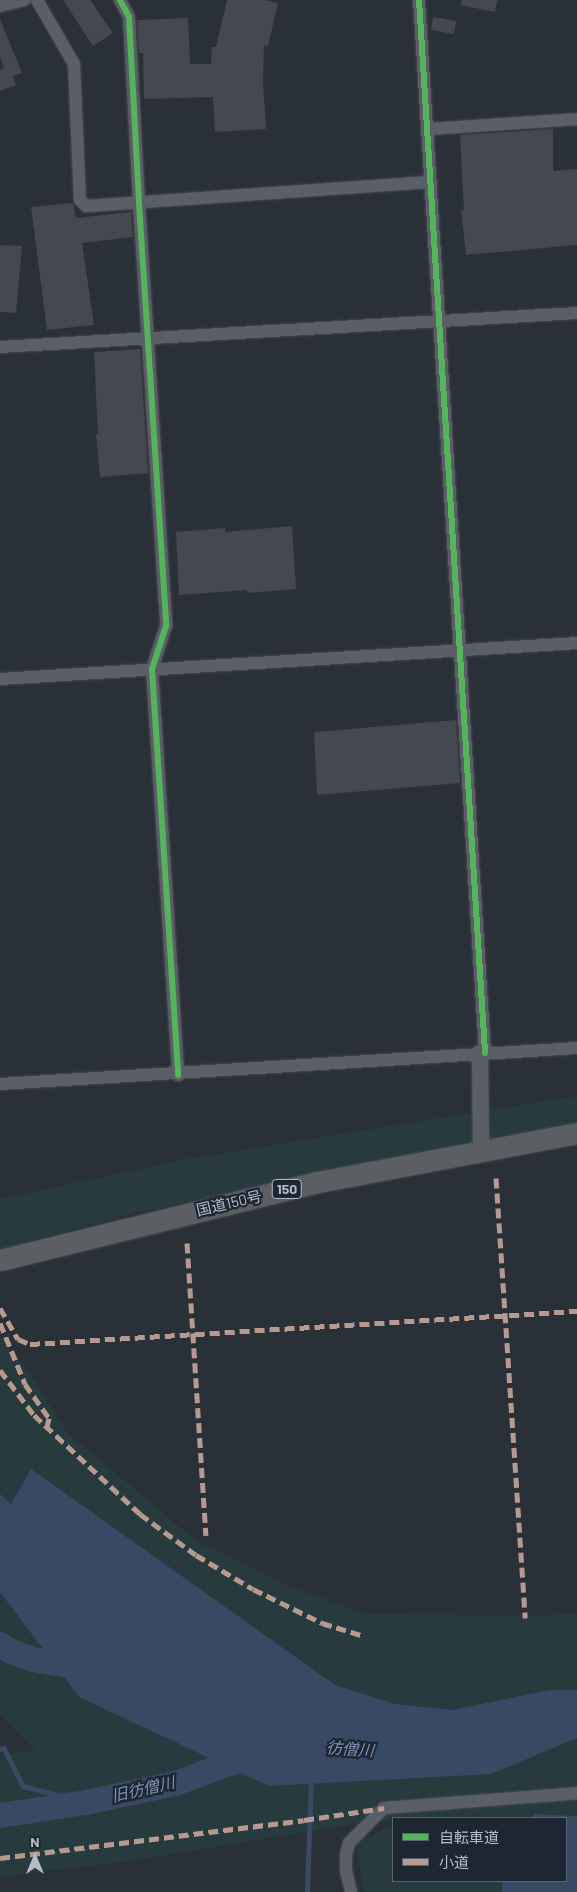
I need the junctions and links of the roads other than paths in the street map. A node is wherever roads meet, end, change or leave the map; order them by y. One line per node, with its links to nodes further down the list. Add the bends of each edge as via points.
1 (21, 0): 5 (street)
2 (38, 0): 9 (street, via 74,64 80,200 86,206)
3 (120, 0): 9 (street, via 129,17)
4 (419, 0): 7 (street)
5 (0, 6)
6 (577, 119): 7 (street)
7 (427, 129): 8 (street)
8 (431, 182): 9 (street); 11 (street)
9 (139, 203): 12 (street)
10 (577, 313): 11 (street)
11 (440, 321): 12 (street); 15 (street)
12 (149, 339): 13 (street); 16 (street, via 166,626)
13 (0, 347)
14 (577, 643): 15 (street)
15 (460, 650): 16 (street); 19 (street)
16 (152, 669): 17 (street); 20 (street)
17 (0, 679)
18 (577, 1048): 19 (street)
19 (482, 1053): 20 (street); 23 (street)
20 (178, 1075): 21 (street)
21 (0, 1084)
22 (577, 1133): 23 (highway, 国道150号 / 150)
23 (481, 1152): 24 (highway, 国道150号 / 150, via 318,1182)
24 (0, 1260)
25 (577, 1793): 26 (street, via 384,1808 349,1843 346,1870)
26 (351, 1892)

